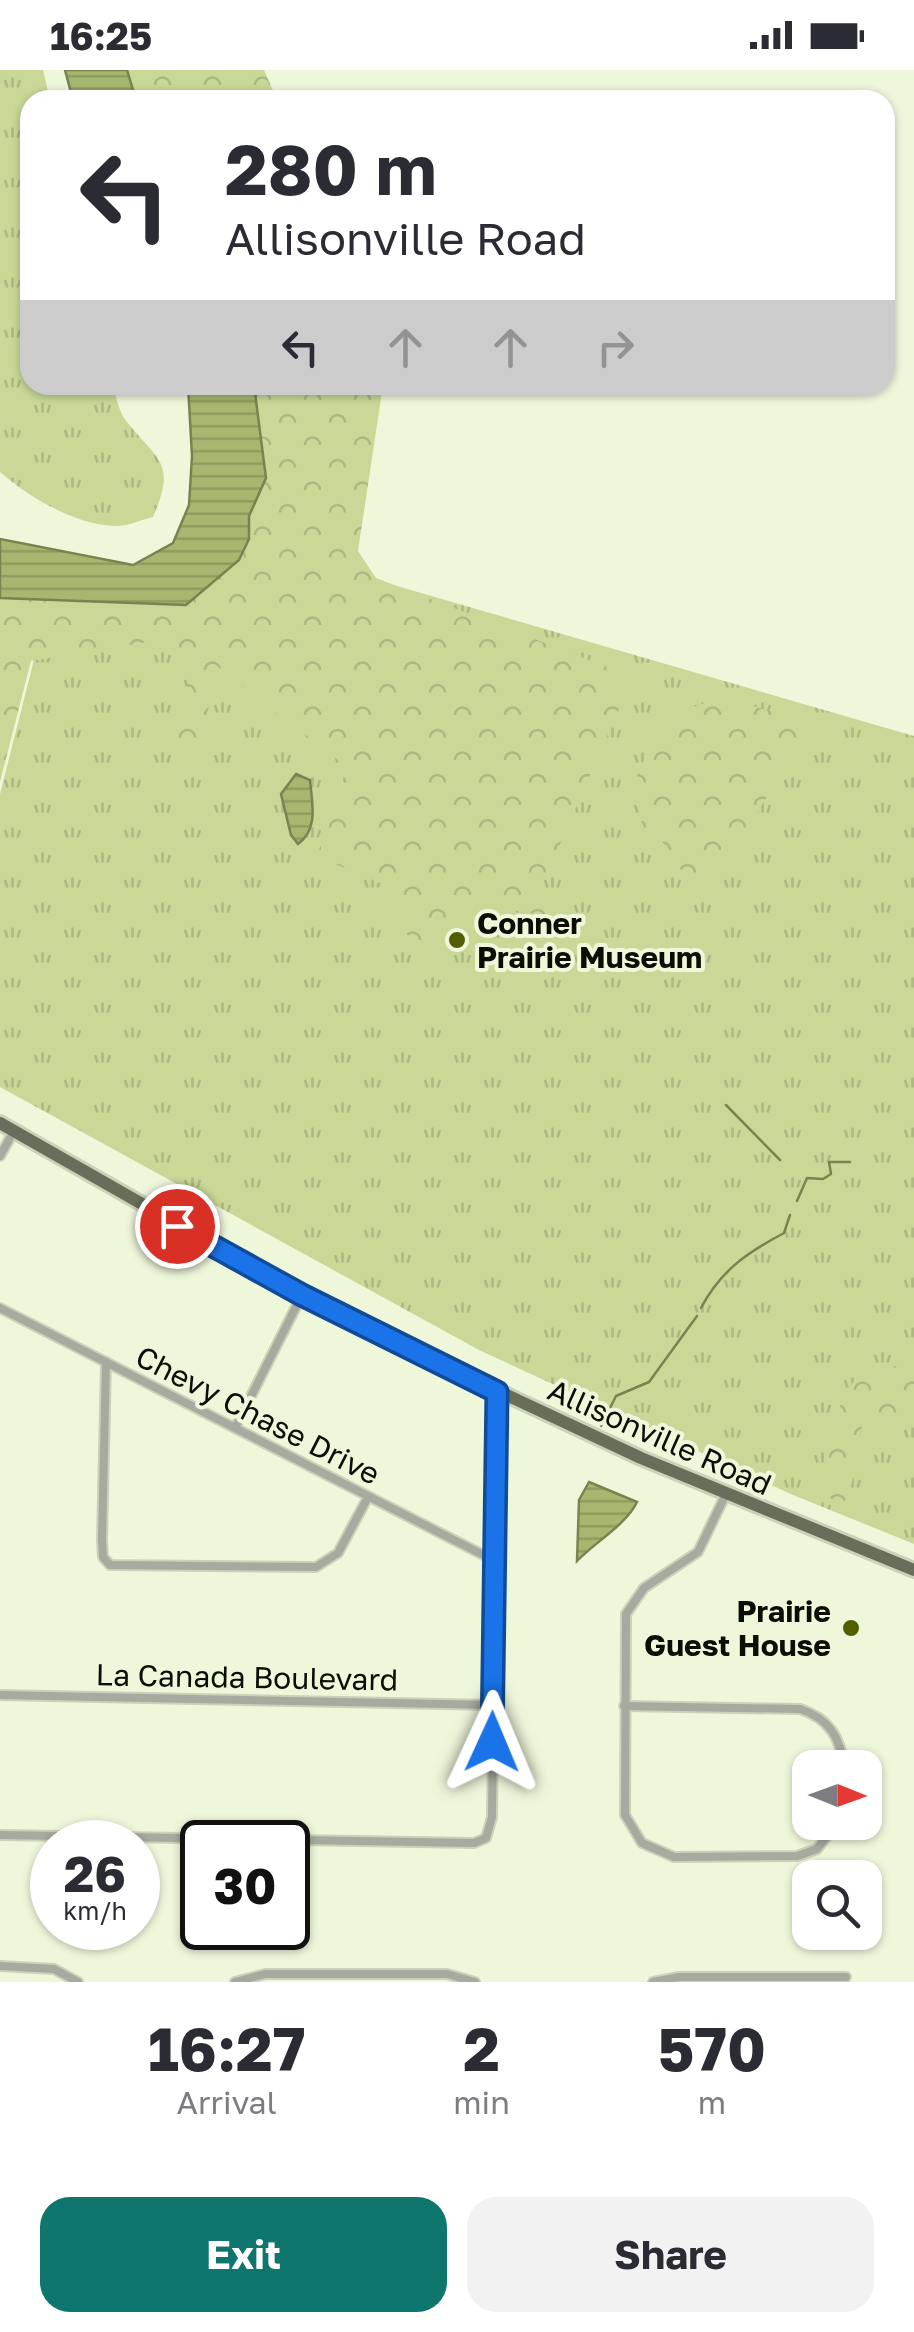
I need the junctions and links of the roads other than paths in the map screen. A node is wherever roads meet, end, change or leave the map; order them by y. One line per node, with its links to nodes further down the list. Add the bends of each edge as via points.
1 (0, 1123): 2 (main road, Allisonville Road)
2 (10, 1136): 3 (street); 4 (main road, Allisonville Road)
3 (0, 1156)
4 (302, 1295): 7 (main road, Allisonville Road); 8 (street)
5 (0, 1308): 6 (street, Chevy Chase Drive)
6 (106, 1362): 8 (street, Chevy Chase Drive); 10 (street, via 102,1540 110,1566 316,1567 338,1553)
7 (497, 1392): 9 (main road, Allisonville Road); 11 (street)
8 (236, 1428): 10 (street, Chevy Chase Drive)
9 (726, 1494): 12 (main road, Allisonville Road); 15 (street, via 698,1552 644,1588 628,1607)
10 (368, 1497): 11 (street, Chevy Chase Drive)
11 (495, 1561): 14 (street)
12 (914, 1570)
13 (0, 1695): 14 (street, La Canada Boulevard)
14 (493, 1704): 17 (street, via 492,1825 474,1843)
15 (624, 1706): 16 (street, via 800,1708 834,1732); 18 (street, via 624,1809 634,1834 649,1848 678,1857 798,1856)
16 (838, 1750)
17 (0, 1834)
18 (823, 1840)
19 (0, 1966): 22 (street, via 54,1968)
20 (846, 1978): 21 (street)
21 (727, 1980): 25 (street)
22 (78, 1982)
23 (235, 1982): 24 (street, via 264,1974 447,1974)
24 (475, 1982)
25 (653, 1982)

